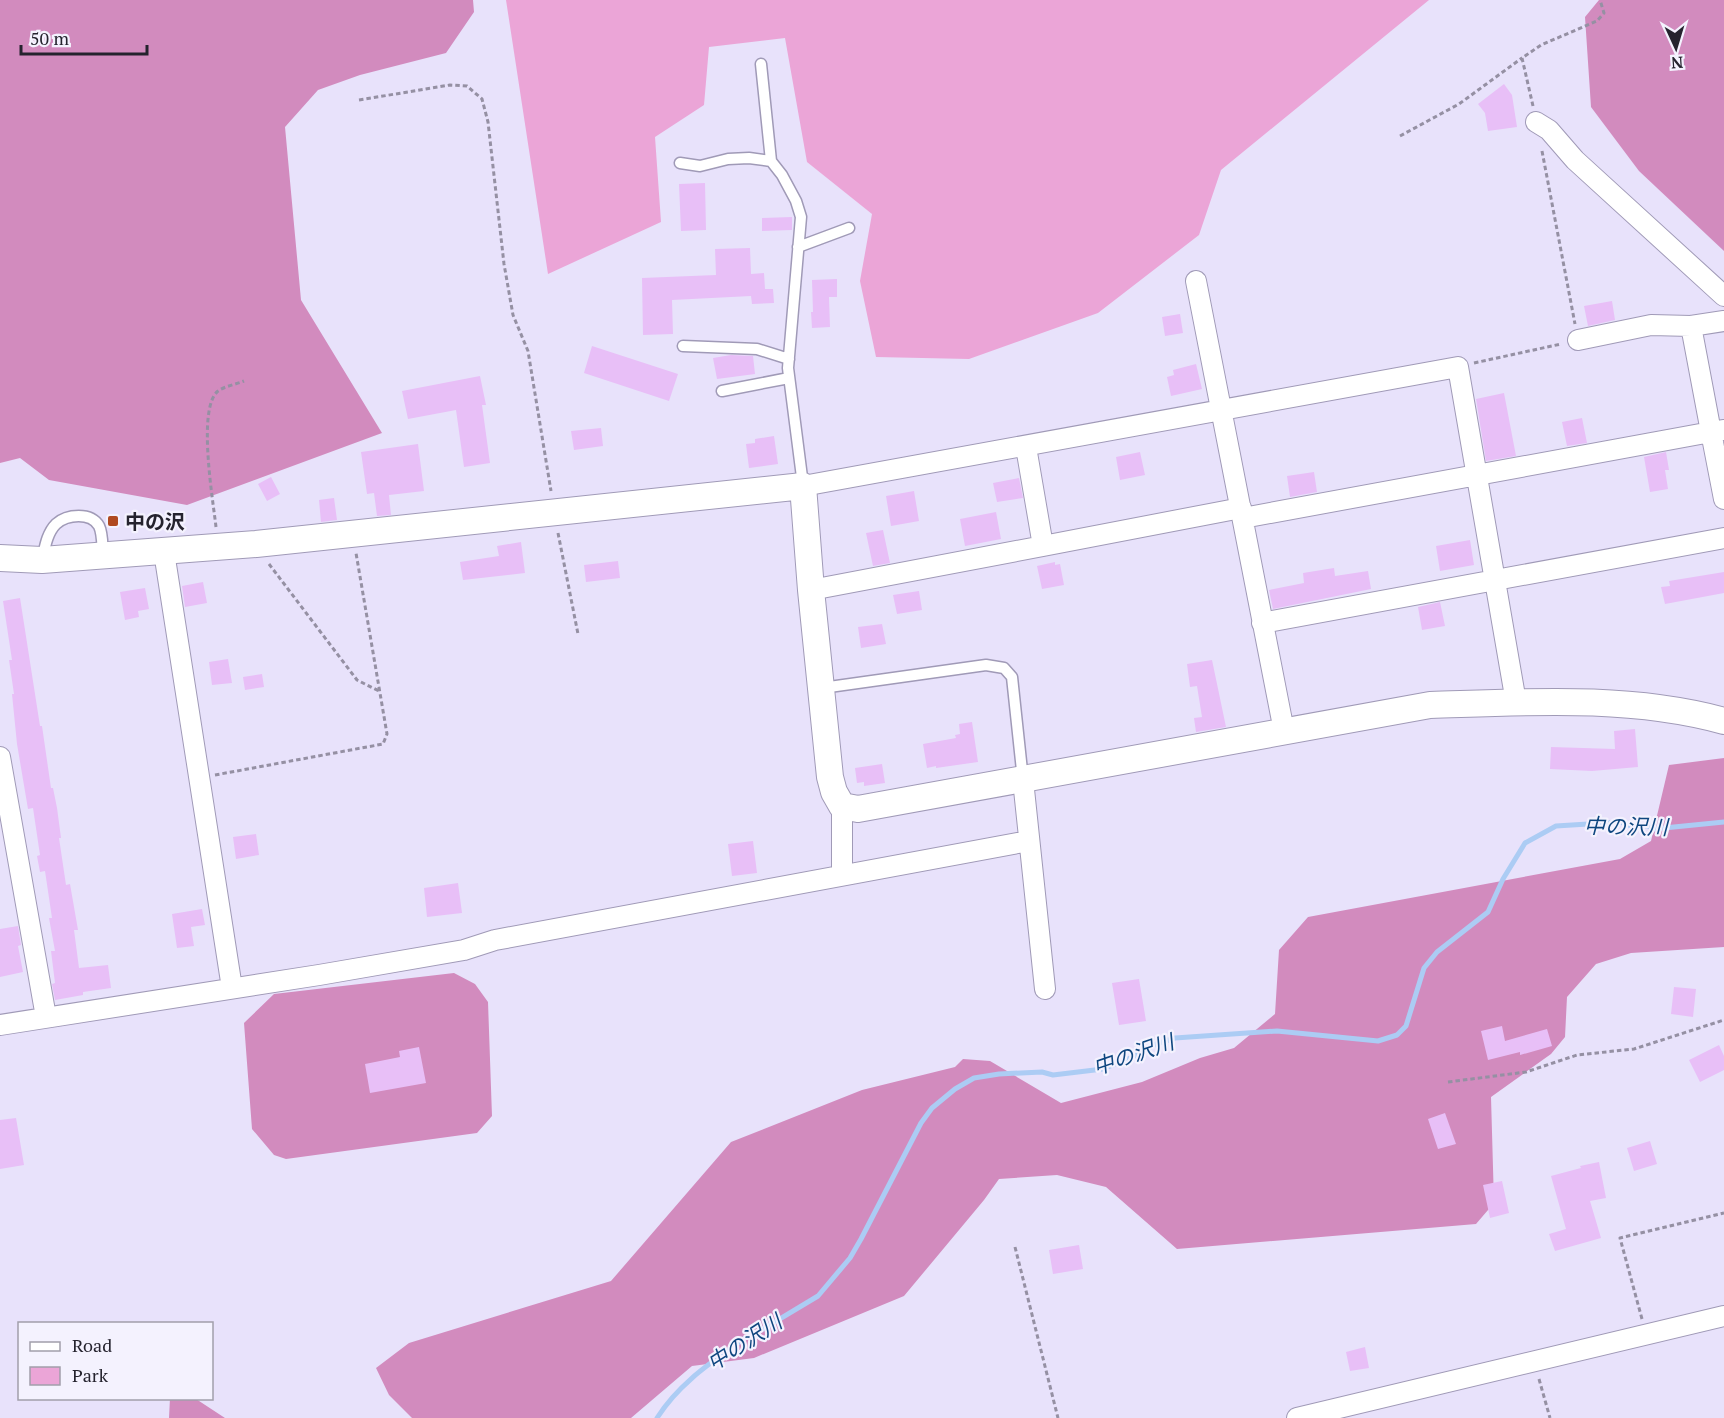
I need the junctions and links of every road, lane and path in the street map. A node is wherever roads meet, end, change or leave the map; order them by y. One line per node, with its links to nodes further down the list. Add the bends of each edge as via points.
1 (1600, 0): 2 (path, via 1604,13 1597,21 1541,45)
2 (1522, 58): 5 (path); 6 (path, via 1459,104)
3 (761, 64): 7 (lane)
4 (359, 100): 28 (path, via 450,85 467,86 482,99 504,264 513,315 528,351)
5 (1536, 122): 12 (street); 15 (path)
6 (1400, 136)
7 (771, 161): 8 (lane, via 749,158 700,166); 10 (lane, via 796,201 801,217)
8 (680, 163)
9 (849, 228): 10 (lane)
10 (798, 248): 17 (lane)
11 (1196, 281): 22 (street)
12 (1724, 296)
13 (1724, 321): 14 (street)
14 (1691, 326): 15 (street, via 1651,325); 23 (street)
15 (1578, 340): 18 (path)
16 (683, 346): 17 (lane, via 758,349)
17 (789, 359): 19 (lane)
18 (1458, 367): 22 (street); 25 (street)
19 (789, 378): 21 (lane); 26 (lane)
20 (244, 381): 34 (path, via 218,391 209,405 207,454)
21 (722, 391)
22 (1221, 409): 24 (street); 29 (street)
23 (1717, 431): 25 (street); 27 (street)
24 (1026, 447): 26 (street); 33 (street)
25 (1478, 475): 29 (street); 39 (street)
26 (803, 486): 28 (street); 40 (street)
27 (1724, 499)
28 (554, 513): 30 (street); 42 (path)
29 (1242, 513): 33 (street); 41 (street)
30 (353, 534): 32 (street); 44 (path)
31 (1724, 538): 39 (street)
32 (256, 544): 34 (street); 44 (path, via 357,680)
33 (1043, 546): 40 (street)
34 (218, 547): 35 (street)
35 (164, 552): 36 (street); 49 (street)
36 (103, 556): 38 (street); 38 (lane, via 99,526 91,518 80,516 66,517 56,524 48,536)
37 (0, 558): 38 (street)
38 (42, 560)
39 (1496, 579): 41 (street); 45 (street)
40 (811, 590): 43 (street)
41 (1262, 623): 47 (street)
42 (578, 634)
43 (821, 688): 51 (lane, via 986,665 1004,668 1012,677); 52 (street, via 830,777)
44 (381, 692): 49 (path, via 387,734 383,744)
45 (1516, 702): 46 (street, via 1638,705); 47 (street, via 1430,705)
46 (1724, 721)
47 (1284, 731): 51 (street)
48 (0, 757): 50 (street)
49 (198, 778): 55 (street)
50 (2, 779): 57 (street)
51 (1023, 780): 52 (street, via 858,809); 53 (street)
52 (842, 806): 54 (street)
53 (1029, 841): 54 (street); 56 (street)
54 (842, 874): 55 (street, via 495,940 464,950)
55 (232, 988): 57 (street)
56 (1045, 989)
57 (46, 1017): 59 (street)
58 (1724, 1020): 60 (path, via 1634,1049 1577,1055 1526,1072)
59 (0, 1025)
60 (1448, 1082)
61 (1724, 1213): 64 (path, via 1620,1238)
62 (1015, 1247): 66 (path)
63 (1724, 1316): 64 (street)
64 (1646, 1335): 65 (street)
65 (1534, 1361): 67 (street); 68 (path)
66 (1058, 1418)
67 (1297, 1418)
68 (1550, 1418)

